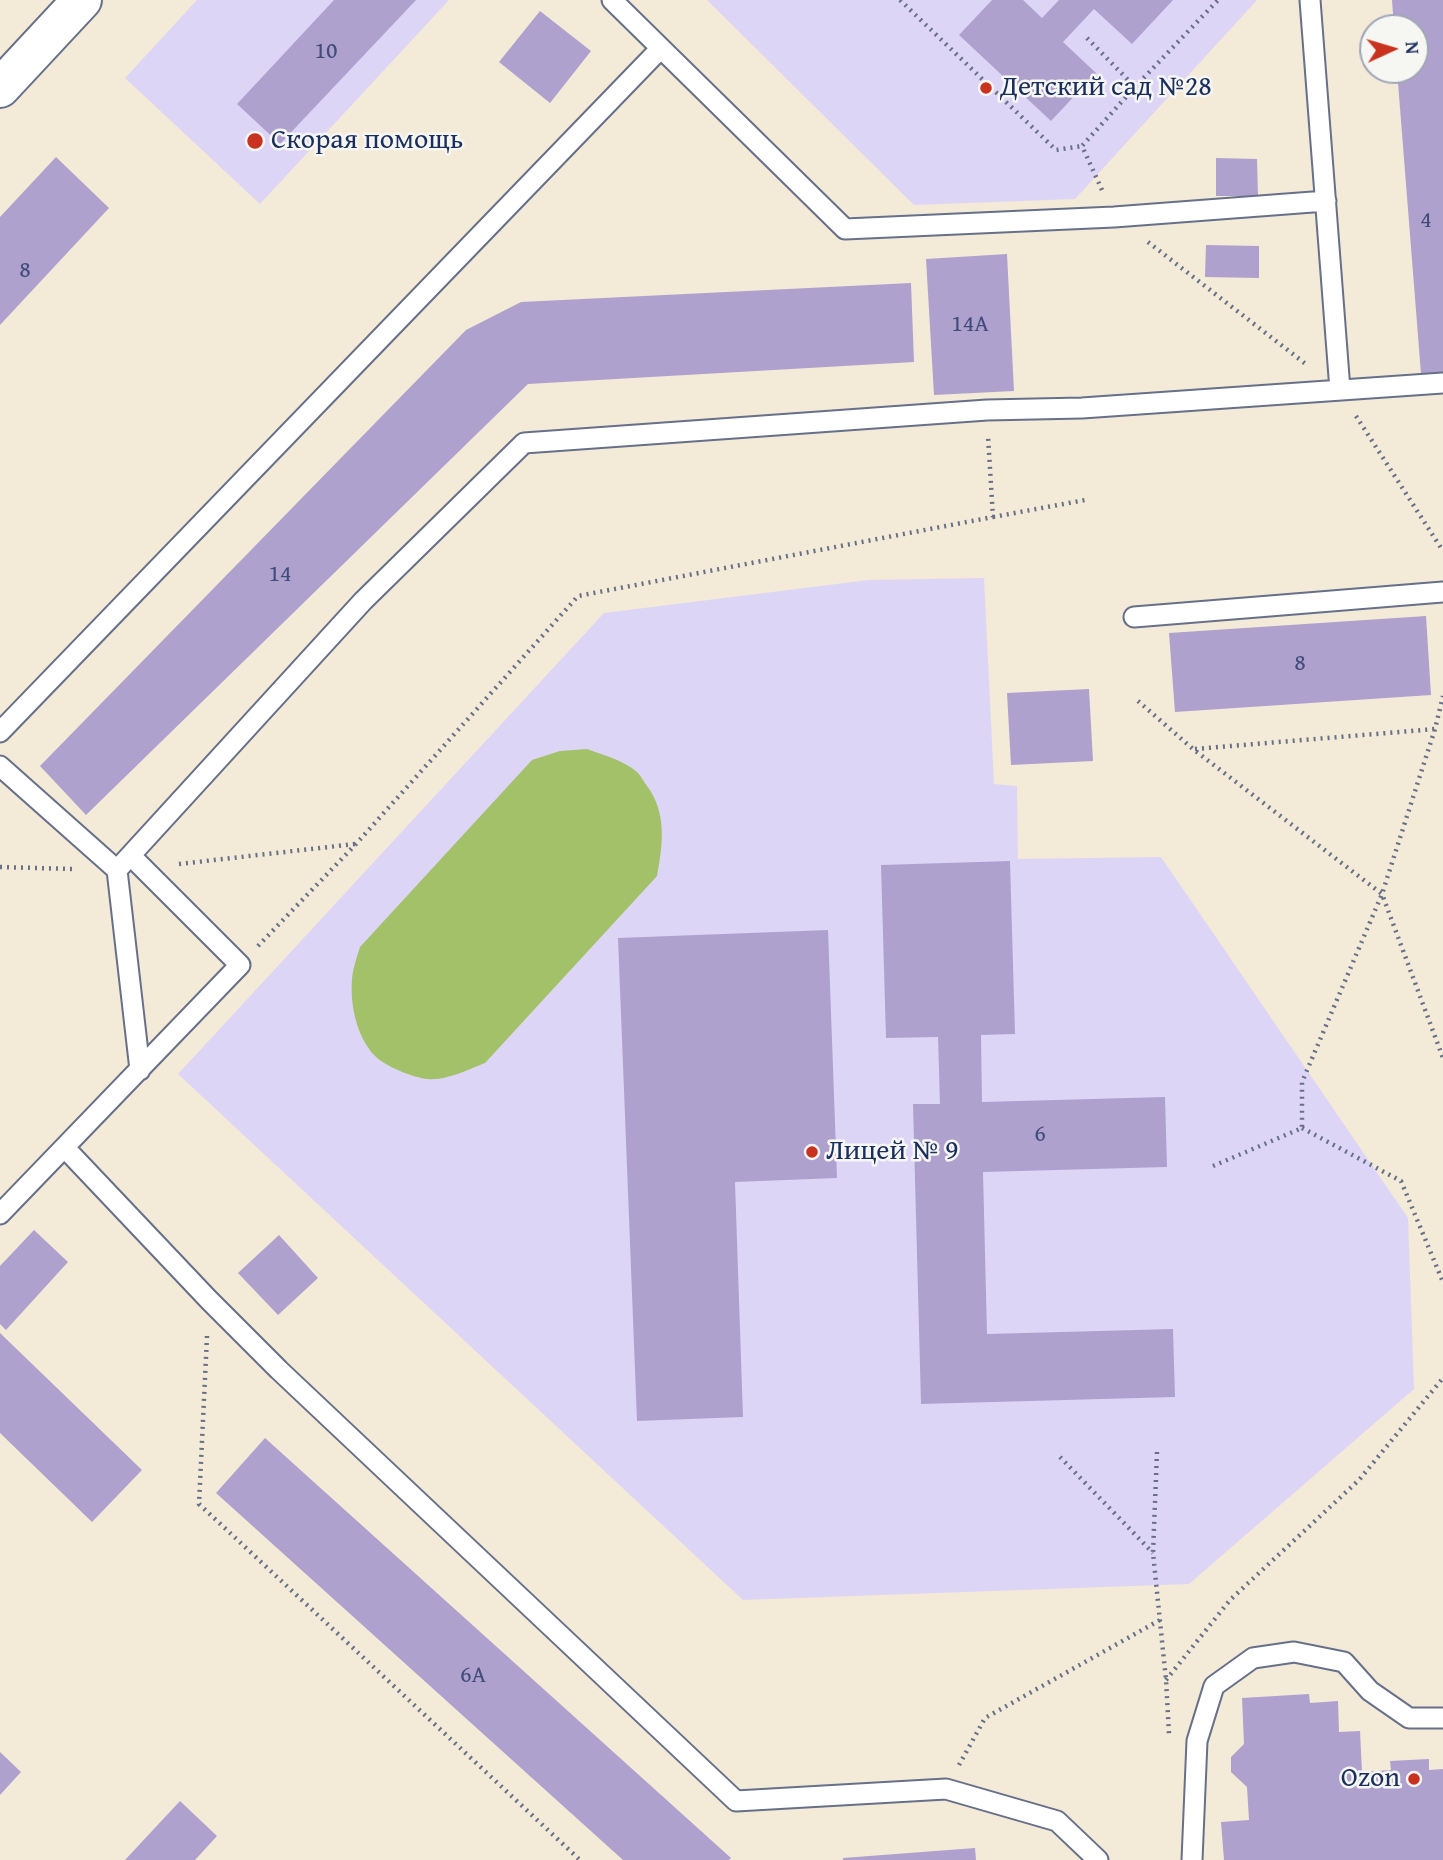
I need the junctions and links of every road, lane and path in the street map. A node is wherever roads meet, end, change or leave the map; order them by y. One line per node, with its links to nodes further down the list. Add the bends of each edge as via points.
1 (82, 0): 9 (street)
2 (612, 0): 7 (lane)
3 (900, 0): 10 (path, via 1056,150)
4 (1219, 0): 8 (path)
5 (1310, 0): 11 (lane)
6 (1087, 38): 8 (path)
7 (661, 48): 12 (lane, via 845,229); 23 (lane)
8 (1135, 87): 10 (path)
9 (0, 88)
10 (1082, 146): 12 (path)
11 (1325, 201): 12 (lane); 14 (lane)
12 (1114, 217)
13 (1443, 383): 14 (lane)
14 (1340, 390): 15 (lane)
15 (987, 410): 17 (path); 26 (lane, via 524,443 363,601)
16 (1085, 500): 17 (path)
17 (993, 517): 28 (path, via 578,596 356,844)
18 (1443, 592): 19 (lane)
19 (1134, 617)
20 (1443, 695): 22 (path)
21 (1138, 701): 24 (path)
22 (1435, 729): 24 (path); 27 (path)
23 (0, 732)
24 (1193, 749): 27 (path)
25 (0, 766): 26 (lane)
26 (124, 863): 28 (lane); 30 (lane)
27 (1382, 894): 29 (path); 31 (path, via 1302,1082)
28 (240, 965): 30 (lane)
29 (1443, 1058)
30 (140, 1070): 32 (lane)
31 (1302, 1128): 33 (path); 35 (path, via 1401,1181)
32 (65, 1148): 34 (lane); 36 (lane)
33 (1213, 1166)
34 (0, 1214)
35 (1443, 1282)
36 (209, 1300): 45 (lane, via 736,1801); 46 (path, via 199,1504)
37 (1443, 1378): 42 (path, via 1359,1480 1230,1600)
38 (1157, 1452): 40 (path)
39 (1060, 1457): 40 (path)
40 (1153, 1553): 41 (path)
41 (1160, 1620): 42 (path); 45 (path, via 985,1718)
42 (1166, 1680): 44 (path)
43 (1443, 1718): 48 (lane, via 1409,1718 1370,1691 1344,1662 1294,1652 1253,1658 1214,1686 1197,1741)
44 (1169, 1735)
45 (946, 1789): 47 (lane, via 1057,1821)
46 (580, 1860)
47 (1098, 1860)
48 (1192, 1860)

